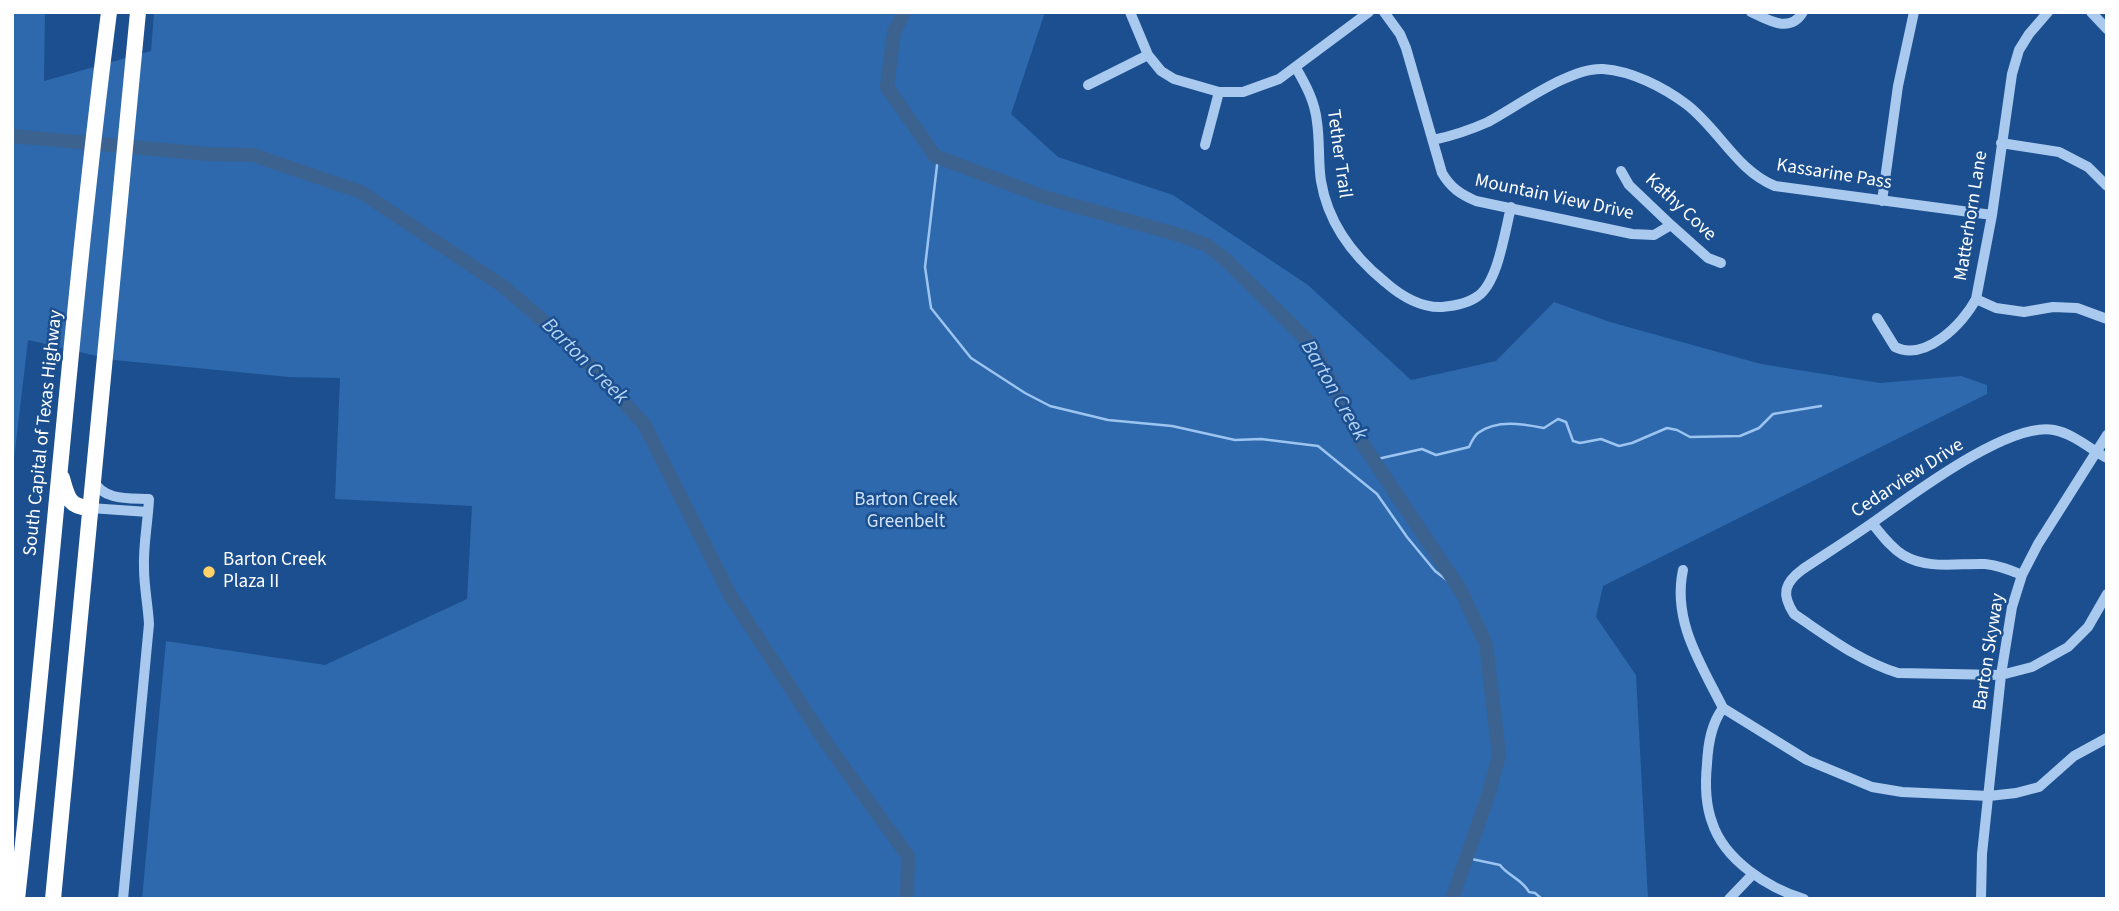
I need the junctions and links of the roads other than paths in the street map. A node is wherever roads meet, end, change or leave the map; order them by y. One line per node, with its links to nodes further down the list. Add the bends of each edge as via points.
1 (99, 12): 13 (highway)
2 (108, 12): 13 (highway, South Capital of Texas Highway)
3 (138, 12): 35 (highway)
4 (1130, 12): 14 (street)
5 (1369, 12): 15 (street)
6 (1384, 12): 18 (street, Mountain View Drive, via 1406,48)
7 (1751, 12): 8 (street, via 1780,25 1791,23)
8 (1803, 12)
9 (1914, 12): 23 (street)
10 (2048, 12): 19 (street, Matterhorn Lane, via 2019,50)
11 (2091, 12): 12 (street)
12 (2107, 29)
13 (103, 55): 34 (highway, South Capital of Texas Highway)
14 (1148, 55): 16 (street); 17 (street, via 1174,79)
15 (1296, 68): 17 (street, via 1243,93); 24 (street, Tether Trail, via 1314,103 1321,180 1329,211 1367,268 1404,297 1440,307 1478,297 1494,272)
16 (1088, 85)
17 (1219, 92): 20 (street)
18 (1433, 140): 23 (street, Kassarine Pass, via 1486,123 1565,78 1601,69 1643,80 1673,95 1760,179 1775,186); 24 (street, Mountain View Drive, via 1450,186 1476,201)
19 (2001, 143): 22 (street, via 2059,152 2088,167); 25 (street, Matterhorn Lane)
20 (1205, 145)
21 (1621, 171): 26 (street, Kathy Cove, via 1629,185)
22 (2107, 186)
23 (1882, 201): 25 (street, Kassarine Pass)
24 (1511, 207): 26 (street, Mountain View Drive, via 1632,233 1654,235)
25 (1992, 215): 28 (street, Matterhorn Lane)
26 (1671, 225): 27 (street, Kathy Cove, via 1708,258)
27 (1721, 263)
28 (1976, 299): 29 (street, Matterhorn Lane, via 1959,324 1921,349 1895,347); 30 (street, via 2024,312 2077,308)
29 (1877, 318)
30 (2107, 319)
31 (2107, 436): 32 (street, Barton Skyway)
32 (2095, 452): 33 (street, Cedarview Drive); 38 (street, Cedarview Drive, via 2069,435 2036,429 1989,448 1936,478); 40 (street, Barton Skyway)
33 (2107, 458)
34 (61, 471): 36 (highway, via 69,498 77,506); 47 (highway, South Capital of Texas Highway)
35 (93, 480): 36 (highway); 37 (street, via 104,493 149,499)
36 (90, 508): 37 (street); 48 (highway)
37 (148, 512): 49 (street, via 144,564 149,624)
38 (1872, 523): 40 (street, via 1891,546 1919,562 1986,564); 42 (street, Cedarview Drive, via 1794,576 1786,596 1794,614 1868,662 1898,673)
39 (1683, 570): 43 (street, via 1680,605 1685,629)
40 (2022, 575): 42 (street, Barton Skyway)
41 (2107, 594): 42 (street, via 2088,627 2068,647 2032,667)
42 (2001, 675): 45 (street, Barton Skyway)
43 (1723, 708): 45 (street, via 1807,761 1872,787); 46 (street, via 1708,749 1707,803 1712,825 1723,843)
44 (2105, 743): 45 (street, via 2074,756 2039,787)
45 (1989, 796): 52 (street, Barton Skyway)
46 (1754, 874): 50 (street); 51 (street)
47 (17, 899)
48 (53, 899)
49 (123, 899)
50 (1729, 899)
51 (1804, 899)
52 (1981, 899)

